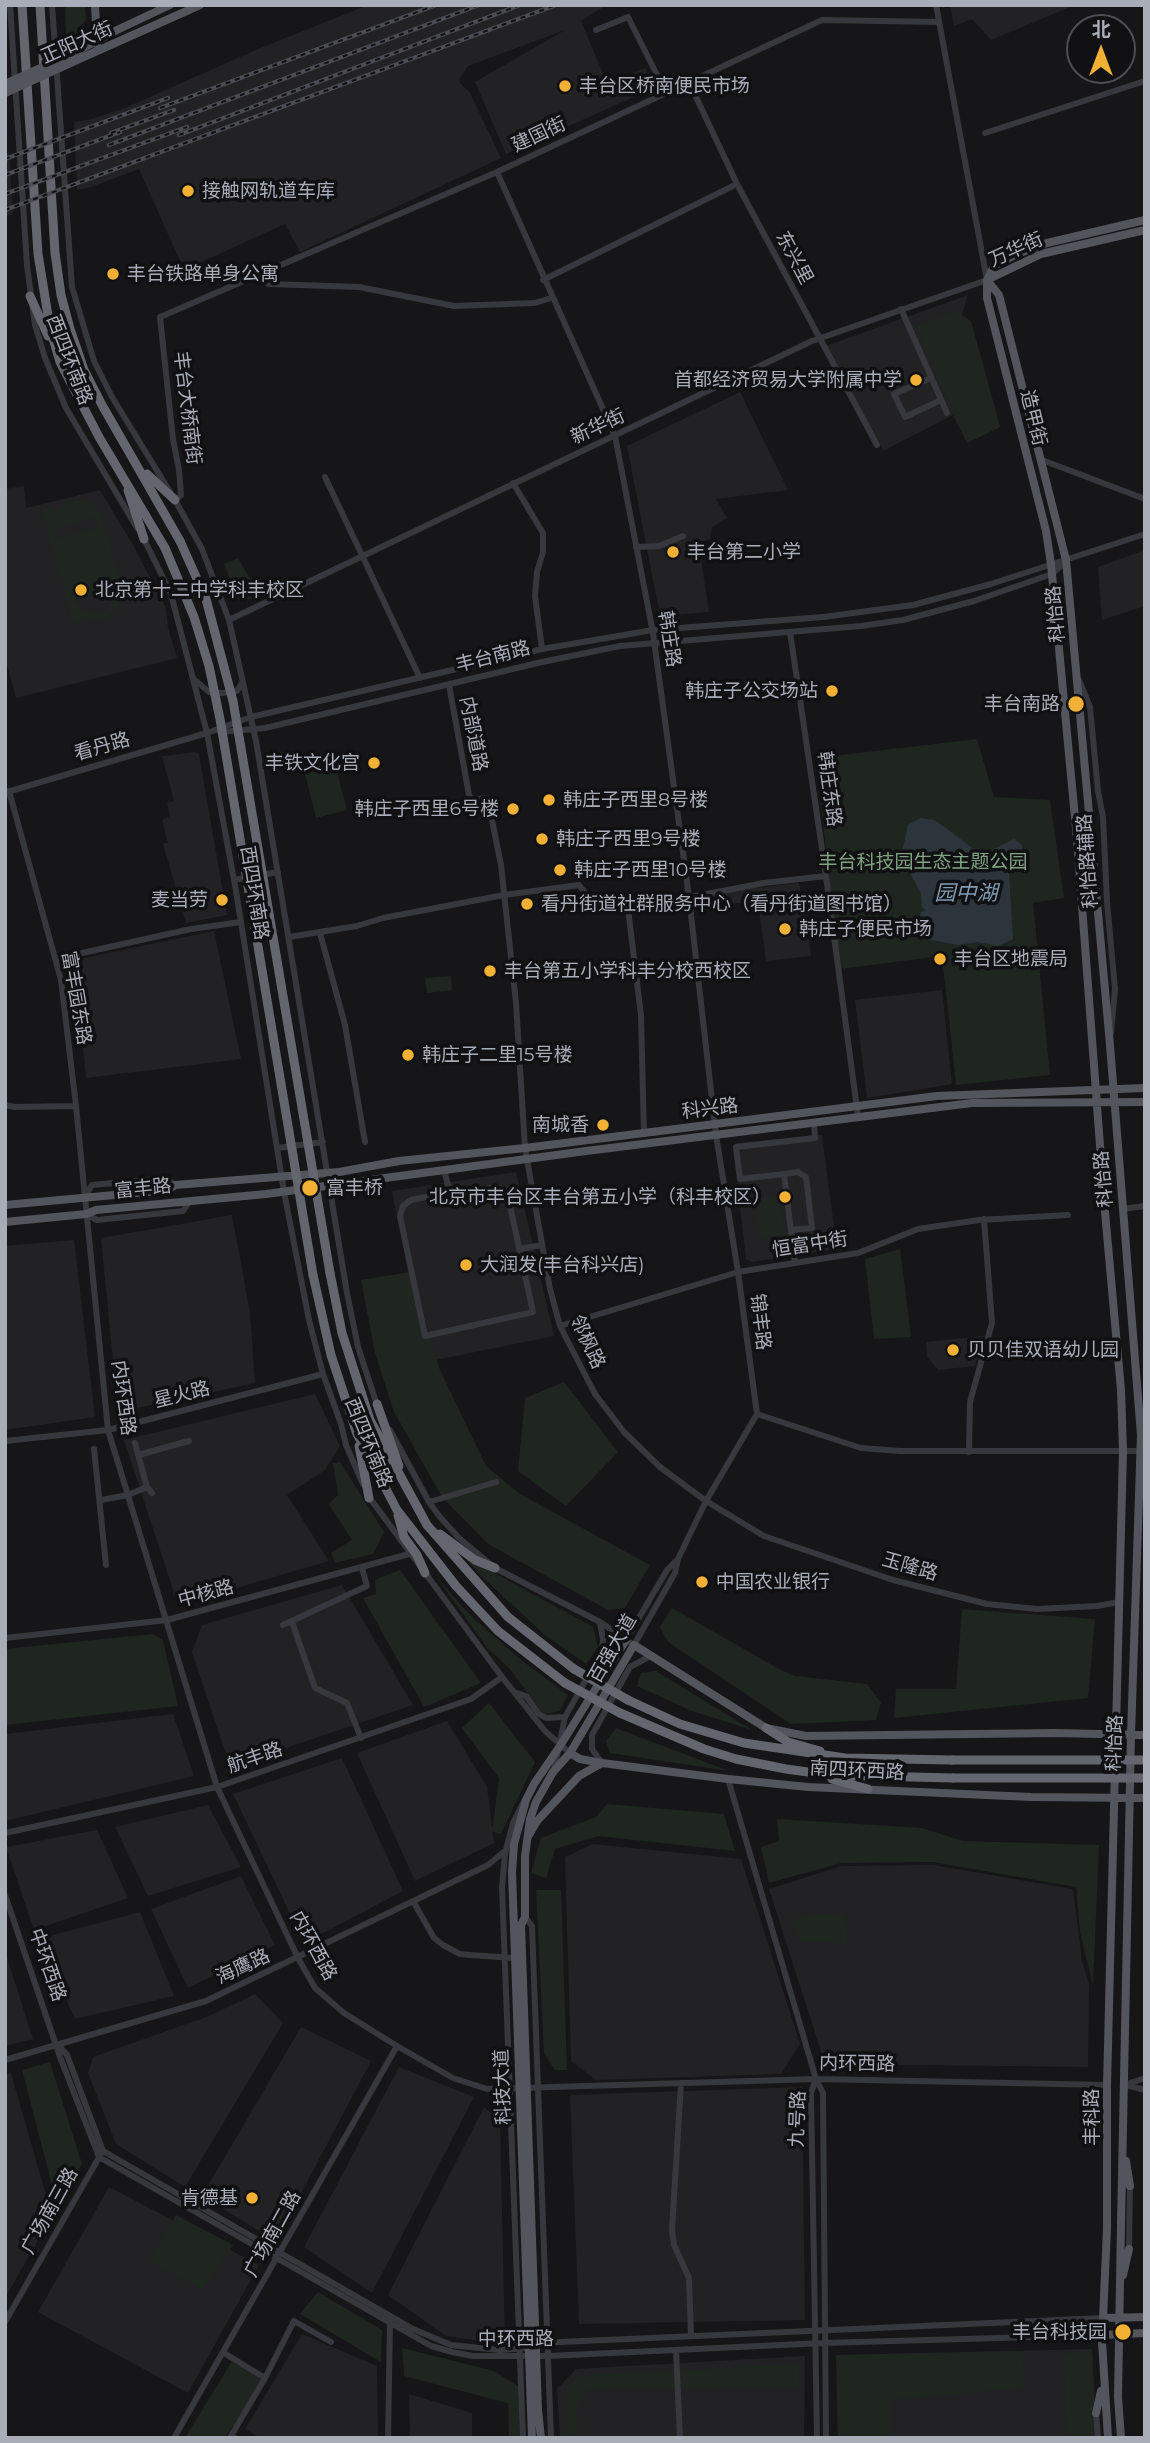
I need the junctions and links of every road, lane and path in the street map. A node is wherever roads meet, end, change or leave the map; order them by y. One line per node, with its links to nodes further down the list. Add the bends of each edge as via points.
1 (10, 5): 26 (street, 西四环南路)
2 (22, 5): 31 (highway, 西四环南路, via 38,254)
3 (40, 5): 38 (highway, 西四环南路, via 61,295 84,370)
4 (52, 5): 43 (street, 西四环南路, via 75,298 100,373)
5 (95, 5): 11 (main road)
6 (169, 5): 11 (main road, 正阳大街, via 117,30)
7 (200, 5): 11 (main road, 正阳大街, via 123,41)
8 (936, 5): 9 (street, 造甲街)
9 (939, 22): 14 (street, 建国街, via 822,20); 25 (street, 造甲街)
10 (596, 30): 17 (street, via 628,18)
11 (97, 46): 12 (main road, 正阳大街)
12 (76, 57): 15 (main road, 正阳大街, bridge); 16 (main road, 正阳大街, bridge)
13 (1145, 81): 18 (street)
14 (689, 82): 17 (street, 建国街); 20 (street, 东兴里)
15 (5, 84)
16 (5, 93)
17 (666, 93): 19 (street, 建国街)
18 (985, 133)
19 (497, 172): 23 (street, 建国街); 24 (street, 韩庄路)
20 (737, 184): 24 (street); 30 (street, 东兴里)
21 (1145, 220): 25 (main road, 万华街, via 1032,248 994,265)
22 (1145, 230): 25 (main road, 万华街, via 1041,254)
23 (250, 278): 27 (street, via 269,284 359,286 454,306 535,303); 29 (street, 建国街)
24 (543, 280): 27 (street, 韩庄路)
25 (987, 280): 28 (street, 新华街); 37 (main road, 造甲街, via 999,295); 50 (main road, 造甲街, via 987,298)
26 (30, 296): 31 (highway); 46 (street, 西四环南路, via 42,347 66,408)
27 (551, 298): 35 (street, 韩庄路)
28 (901, 309): 30 (street, 新华街); 32 (street)
29 (160, 317): 43 (street, 丰台大桥南街, via 179,470 181,495)
30 (818, 338): 35 (street, 新华街); 36 (street, 东兴里)
31 (60, 362): 39 (highway, 西四环南路)
32 (931, 378): 33 (street); 33 (street, via 894,394 905,417)
33 (942, 400): 34 (street)
34 (947, 413)
35 (615, 436): 41 (street, 新华街); 47 (street, 韩庄路)
36 (877, 446)
37 (1042, 460): 42 (street, 造甲街); 49 (main road, 造甲街)
38 (138, 465): 43 (highway); 132 (highway, 西四环南路, bridge, via 206,600 233,701 342,1333 370,1420)
39 (122, 475): 46 (highway); 120 (highway, 西四环南路, bridge, via 165,548 209,666 313,1275 331,1355)
40 (325, 477): 48 (street)
41 (513, 483): 48 (street, 新华街); 56 (street, via 543,533 535,596)
42 (1145, 499)
43 (175, 500): 52 (street, 西四环南路, via 206,559)
44 (1145, 534): 49 (street, 丰台南路)
45 (683, 536): 47 (street, via 659,546)
46 (144, 539): 60 (street, 西四环南路, via 171,594)
47 (636, 547): 53 (street, 韩庄路)
48 (362, 556): 52 (street, 新华街); 58 (street)
49 (1066, 560): 50 (street, 丰台南路); 51 (street, 丰台南路); 59 (main road, 科怡路)
50 (1051, 564): 51 (main road, 科怡路); 53 (street, 丰台南路, via 913,605)
51 (1052, 574): 54 (street, 丰台南路, via 914,618); 79 (main road, 科怡路)
52 (229, 620): 57 (street, 西四环南路)
53 (653, 630): 55 (street, 韩庄路); 56 (street, 丰台南路)
54 (790, 632): 55 (street, 丰台南路); 67 (street, 韩庄东路)
55 (654, 642): 61 (street, 丰台南路, via 555,659); 70 (street, 韩庄路)
56 (542, 649): 58 (street, 丰台南路)
57 (242, 676): 60 (street, via 241,688 223,694 209,692); 62 (street, 西四环南路)
58 (420, 678): 62 (street, 丰台南路)
59 (1078, 678): 76 (main road, 科怡路); 76 (street, 科怡路辅路, via 1090,707 1103,817 1115,989)
60 (195, 680): 64 (street, 西四环南路)
61 (449, 685): 63 (street, 丰台南路); 69 (street, 内部道路, via 469,795 473,800 488,800)
62 (251, 717): 63 (street, 西四环南路); 64 (street, 丰台南路)
63 (254, 730): 64 (street, 丰台南路); 66 (street, 西四环南路)
64 (207, 733): 65 (street, 看丹路); 68 (street, 西四环南路)
65 (7, 792): 75 (street, 富丰园东路)
66 (278, 872): 68 (street); 74 (street, 西四环南路)
67 (826, 876): 70 (street); 85 (street, 韩庄东路)
68 (234, 880): 72 (street, 西四环南路)
69 (504, 895): 71 (street, via 579,885 595,905); 73 (street); 93 (street, 邻枫路)
70 (690, 897): 71 (street); 87 (street, 韩庄路)
71 (628, 909): 88 (street, via 641,1014)
72 (241, 922): 75 (street); 92 (street, 西四环南路)
73 (320, 933): 74 (street); 91 (street, via 345,1025)
74 (289, 937): 90 (street, 西四环南路)
75 (55, 959): 84 (street, 富丰园东路)
76 (1110, 1045): 78 (main road, 科怡路)
77 (1143, 1088): 78 (main road, 科兴路)
78 (1113, 1089): 79 (main road, 科兴路); 81 (main road, 科怡路)
79 (1097, 1090): 80 (main road, 科怡路); 85 (main road, 科兴路, via 966,1094)
80 (1097, 1101): 81 (main road, 科兴路); 85 (main road, 科兴路, via 972,1103); 125 (main road, 科怡路)
81 (1114, 1101): 82 (main road, 科兴路); 105 (main road, 科怡路)
82 (1145, 1104)
83 (5, 1105): 84 (street)
84 (76, 1106): 102 (street, 富丰园东路)
85 (857, 1112): 86 (main road, 科兴路); 87 (main road, 科兴路)
86 (814, 1122): 89 (main road, 科兴路); 97 (street, via 815,1138 736,1147 740,1179)
87 (715, 1124): 88 (main road, 科兴路); 89 (street, 韩庄路)
88 (644, 1134): 93 (main road, 科兴路)
89 (716, 1135): 94 (main road, 科兴路); 114 (street, 锦丰路)
90 (323, 1142): 92 (street); 96 (street, 西四环南路)
91 (365, 1142)
92 (277, 1148): 98 (street, 西四环南路)
93 (525, 1148): 94 (street, 邻枫路); 96 (main road, 科兴路)
94 (528, 1160): 95 (main road, 科兴路); 111 (street, 邻枫路)
95 (444, 1170): 99 (main road, 科兴路); 101 (street)
96 (328, 1173): 98 (main road, 富丰路); 99 (street, 西四环南路)
97 (784, 1174): 110 (street); 110 (street, via 798,1172 806,1177 812,1228)
98 (282, 1175): 100 (street, 西四环南路); 102 (main road, 富丰路)
99 (330, 1185): 100 (main road, 富丰路); 117 (street, 西四环南路, via 358,1347)
100 (285, 1192): 106 (main road, 富丰路); 116 (street, 西四环南路)
101 (451, 1194): 112 (street, via 490,1188 507,1192); 112 (street, via 411,1200 400,1216 425,1336 533,1312)
102 (85, 1197): 103 (main road, 富丰路); 106 (street, 富丰园东路)
103 (5, 1205)
104 (1145, 1206): 105 (street)
105 (1122, 1209): 126 (main road, 科怡路)
106 (86, 1214): 109 (main road, 富丰路); 119 (street, 内环西路)
107 (1068, 1214): 108 (street, 恒富中街)
108 (984, 1219): 113 (street, 恒富中街, via 918,1229 858,1253); 127 (street, via 992,1323 971,1402)
109 (5, 1222)
110 (791, 1230): 113 (street)
111 (542, 1245): 112 (street); 115 (street, 邻枫路)
112 (519, 1249)
113 (795, 1263): 114 (street, 恒富中街)
114 (738, 1272): 115 (street, 恒富中街); 118 (street, 锦丰路)
115 (560, 1326): 136 (street, 邻枫路, via 595,1394 624,1432 660,1467)
116 (323, 1374): 119 (street, 星火路); 134 (street, 西四环南路)
117 (377, 1404): 132 (highway); 137 (street, 西四环南路)
118 (757, 1413): 127 (street, via 862,1448); 136 (street)
119 (108, 1430): 121 (street, 星火路); 133 (street, 内环西路)
120 (357, 1434): 134 (highway); 138 (highway, 西四环南路)
121 (5, 1441)
122 (189, 1441): 128 (street)
123 (135, 1443): 128 (street)
124 (94, 1449): 135 (street)
125 (1123, 1451): 126 (street); 127 (street); 145 (main road, 科怡路)
126 (1143, 1451): 159 (main road, 科怡路)
127 (969, 1452)
128 (138, 1455): 130 (street)
129 (496, 1482): 137 (street)
130 (147, 1486): 131 (street); 133 (street)
131 (152, 1493)
132 (409, 1494): 139 (highway, 西四环南路)
133 (128, 1495): 135 (street); 146 (street, 内环西路)
134 (369, 1497): 140 (street, 西四环南路)
135 (101, 1500): 141 (street)
136 (706, 1501): 145 (street, 玉隆路, via 764,1536 893,1580 987,1604 1037,1609); 151 (street, 百强大道)
137 (429, 1502): 143 (street, 西四环南路, via 459,1538)
138 (397, 1510): 144 (highway, via 404,1536); 154 (highway, 西四环南路, via 456,1586 498,1630)
139 (427, 1525): 143 (highway, via 475,1560); 164 (highway, 西四环南路, bridge, via 508,1618 574,1669 628,1700 680,1724 743,1743)
140 (409, 1554): 142 (street, 中核路); 144 (street, 西四环南路)
141 (106, 1565)
142 (362, 1567): 146 (street, 中核路); 147 (street, via 366,1586)
143 (495, 1567): 148 (street, 西四环南路)
144 (425, 1573): 153 (street, 西四环南路)
145 (1119, 1602): 158 (main road, 科怡路)
146 (167, 1620): 150 (street, 中核路); 171 (street, 内环西路)
147 (292, 1622): 149 (street); 161 (street, via 315,1688 347,1703)
148 (600, 1622): 151 (street, 西四环南路); 156 (street, via 602,1651)
149 (283, 1625)
150 (5, 1638)
151 (630, 1643): 152 (main road, 南四环西路); 162 (main road, 百强大道); 163 (main road, 百强大道)
152 (652, 1655): 157 (main road, 南四环西路); 166 (street, via 630,1667 592,1735 592,1749)
153 (502, 1677): 155 (street, 西四环南路); 161 (street, 航丰路, via 471,1699)
154 (565, 1683): 168 (highway, 南四环西路, bridge, via 675,1738 736,1759)
155 (515, 1692): 156 (street, via 526,1696 546,1718); 162 (street, 西四环南路)
156 (565, 1717): 162 (street)
157 (766, 1728): 158 (main road, 南四环西路, via 817,1737); 164 (highway, via 788,1742)
158 (1116, 1734): 159 (main road, 南四环西路); 173 (main road, 科怡路)
159 (1131, 1734): 160 (main road, 南四环西路); 174 (main road, 科怡路)
160 (1145, 1735)
161 (361, 1738): 171 (street, 航丰路)
162 (560, 1746): 163 (street, 西四环南路); 167 (street); 176 (main road, 科技大道)
163 (570, 1753): 166 (main road, 南四环西路); 167 (main road, 科技大道)
164 (845, 1759): 165 (highway, bridge)
165 (1145, 1760)
166 (602, 1763): 170 (main road, 南四环西路); 178 (main road, via 579,1776 543,1813)
167 (553, 1772): 178 (main road, 科技大道, via 536,1802)
168 (814, 1773): 169 (highway, 南四环西路, bridge, via 886,1778); 172 (highway)
169 (1145, 1778)
170 (728, 1779): 172 (main road, 南四环西路); 190 (street)
171 (217, 1787): 177 (street, 航丰路); 184 (street, 内环西路)
172 (868, 1789): 173 (main road, 南四环西路)
173 (1114, 1797): 174 (main road, 南四环西路); 192 (main road, 丰科路)
174 (1130, 1797): 175 (main road, 南四环西路); 193 (main road, 丰科路)
175 (1145, 1798)
176 (526, 1800): 179 (main road, 科技大道); 180 (street, via 513,1823)
177 (5, 1833)
178 (527, 1838): 183 (main road, 科技大道)
179 (514, 1844): 180 (street, 海鹰路); 185 (main road, 科技大道)
180 (506, 1850): 182 (street, 海鹰路, via 488,1865); 185 (street, via 502,1887)
181 (5, 1895): 186 (street, 中环西路)
182 (413, 1901): 184 (street, 海鹰路); 185 (street, via 443,1945 460,1954)
183 (525, 1917): 194 (main road, 科技大道, via 521,1925); 195 (street, via 532,1926)
184 (298, 1958): 186 (street, 海鹰路, via 206,2001); 187 (street, 内环西路, via 328,2001)
185 (510, 1958): 194 (main road, 科技大道)
186 (58, 2046): 188 (street, 海鹰路); 198 (street, 中环西路, via 67,2055)
187 (397, 2046): 194 (street, 内环西路, via 471,2085); 201 (street, 广场南二路)
188 (5, 2060)
189 (1145, 2078): 193 (street)
190 (816, 2079): 191 (street, 内环西路); 192 (street, 内环西路); 208 (street, 九号路, via 811,2093); 208 (street, 九号路, via 823,2093)
191 (681, 2083): 195 (street, 内环西路); 211 (street, via 672,2230 689,2277)
192 (1107, 2085): 204 (main road, 丰科路)
193 (1124, 2085): 196 (street); 197 (main road, 丰科路)
194 (519, 2088): 195 (street, 内环西路); 218 (main road, 科技大道)
195 (538, 2088): 214 (street)
196 (1145, 2090)
197 (1122, 2151): 199 (main road); 202 (main road, 丰科路)
198 (101, 2154): 201 (street, 中环西路); 207 (street, 广场南三路)
199 (1130, 2186): 200 (street)
200 (1129, 2249): 202 (main road)
201 (279, 2255): 206 (street, 中环西路); 219 (street, 广场南二路)
202 (1120, 2284): 205 (main road, 丰科路)
203 (1145, 2317): 205 (main road)
204 (1104, 2318): 205 (main road); 208 (street, 中环西路); 212 (main road, 丰科路)
205 (1119, 2318): 210 (main road, 丰科路)
206 (391, 2320): 218 (street, 中环西路, via 423,2342 452,2353 474,2356); 226 (street)
207 (5, 2322)
208 (819, 2329): 211 (street, 中环西路); 215 (street, 九号路); 216 (street, 九号路)
209 (1145, 2333): 210 (main road)
210 (1119, 2334): 212 (main road); 236 (main road, 丰科路)
211 (691, 2335): 214 (street, 中环西路)
212 (1103, 2335): 216 (street, 中环西路); 222 (main road, 丰科路)
213 (331, 2342): 221 (street, via 294,2321)
214 (548, 2342): 218 (street, 中环西路); 220 (street)
215 (815, 2343): 216 (street, 中环西路); 217 (street, 中环西路); 232 (street, 九号路)
216 (823, 2343): 233 (street, 九号路)
217 (676, 2350): 220 (street, 中环西路); 231 (street)
218 (528, 2351): 220 (street, 中环西路); 227 (street); 228 (main road, 科技大道); 229 (main road, 科技大道)
219 (224, 2353): 221 (street); 224 (street, 广场南二路)
220 (548, 2356): 230 (street)
221 (265, 2378): 225 (street, via 231,2435)
222 (1104, 2378): 223 (main road); 235 (main road, 丰科路)
223 (1096, 2413): 234 (street)
224 (174, 2438)
225 (235, 2438)
226 (388, 2438)
227 (523, 2438)
228 (532, 2438)
229 (541, 2438)
230 (551, 2438)
231 (680, 2438)
232 (817, 2438)
233 (826, 2438)
234 (1098, 2438)
235 (1108, 2438)
236 (1121, 2438)

